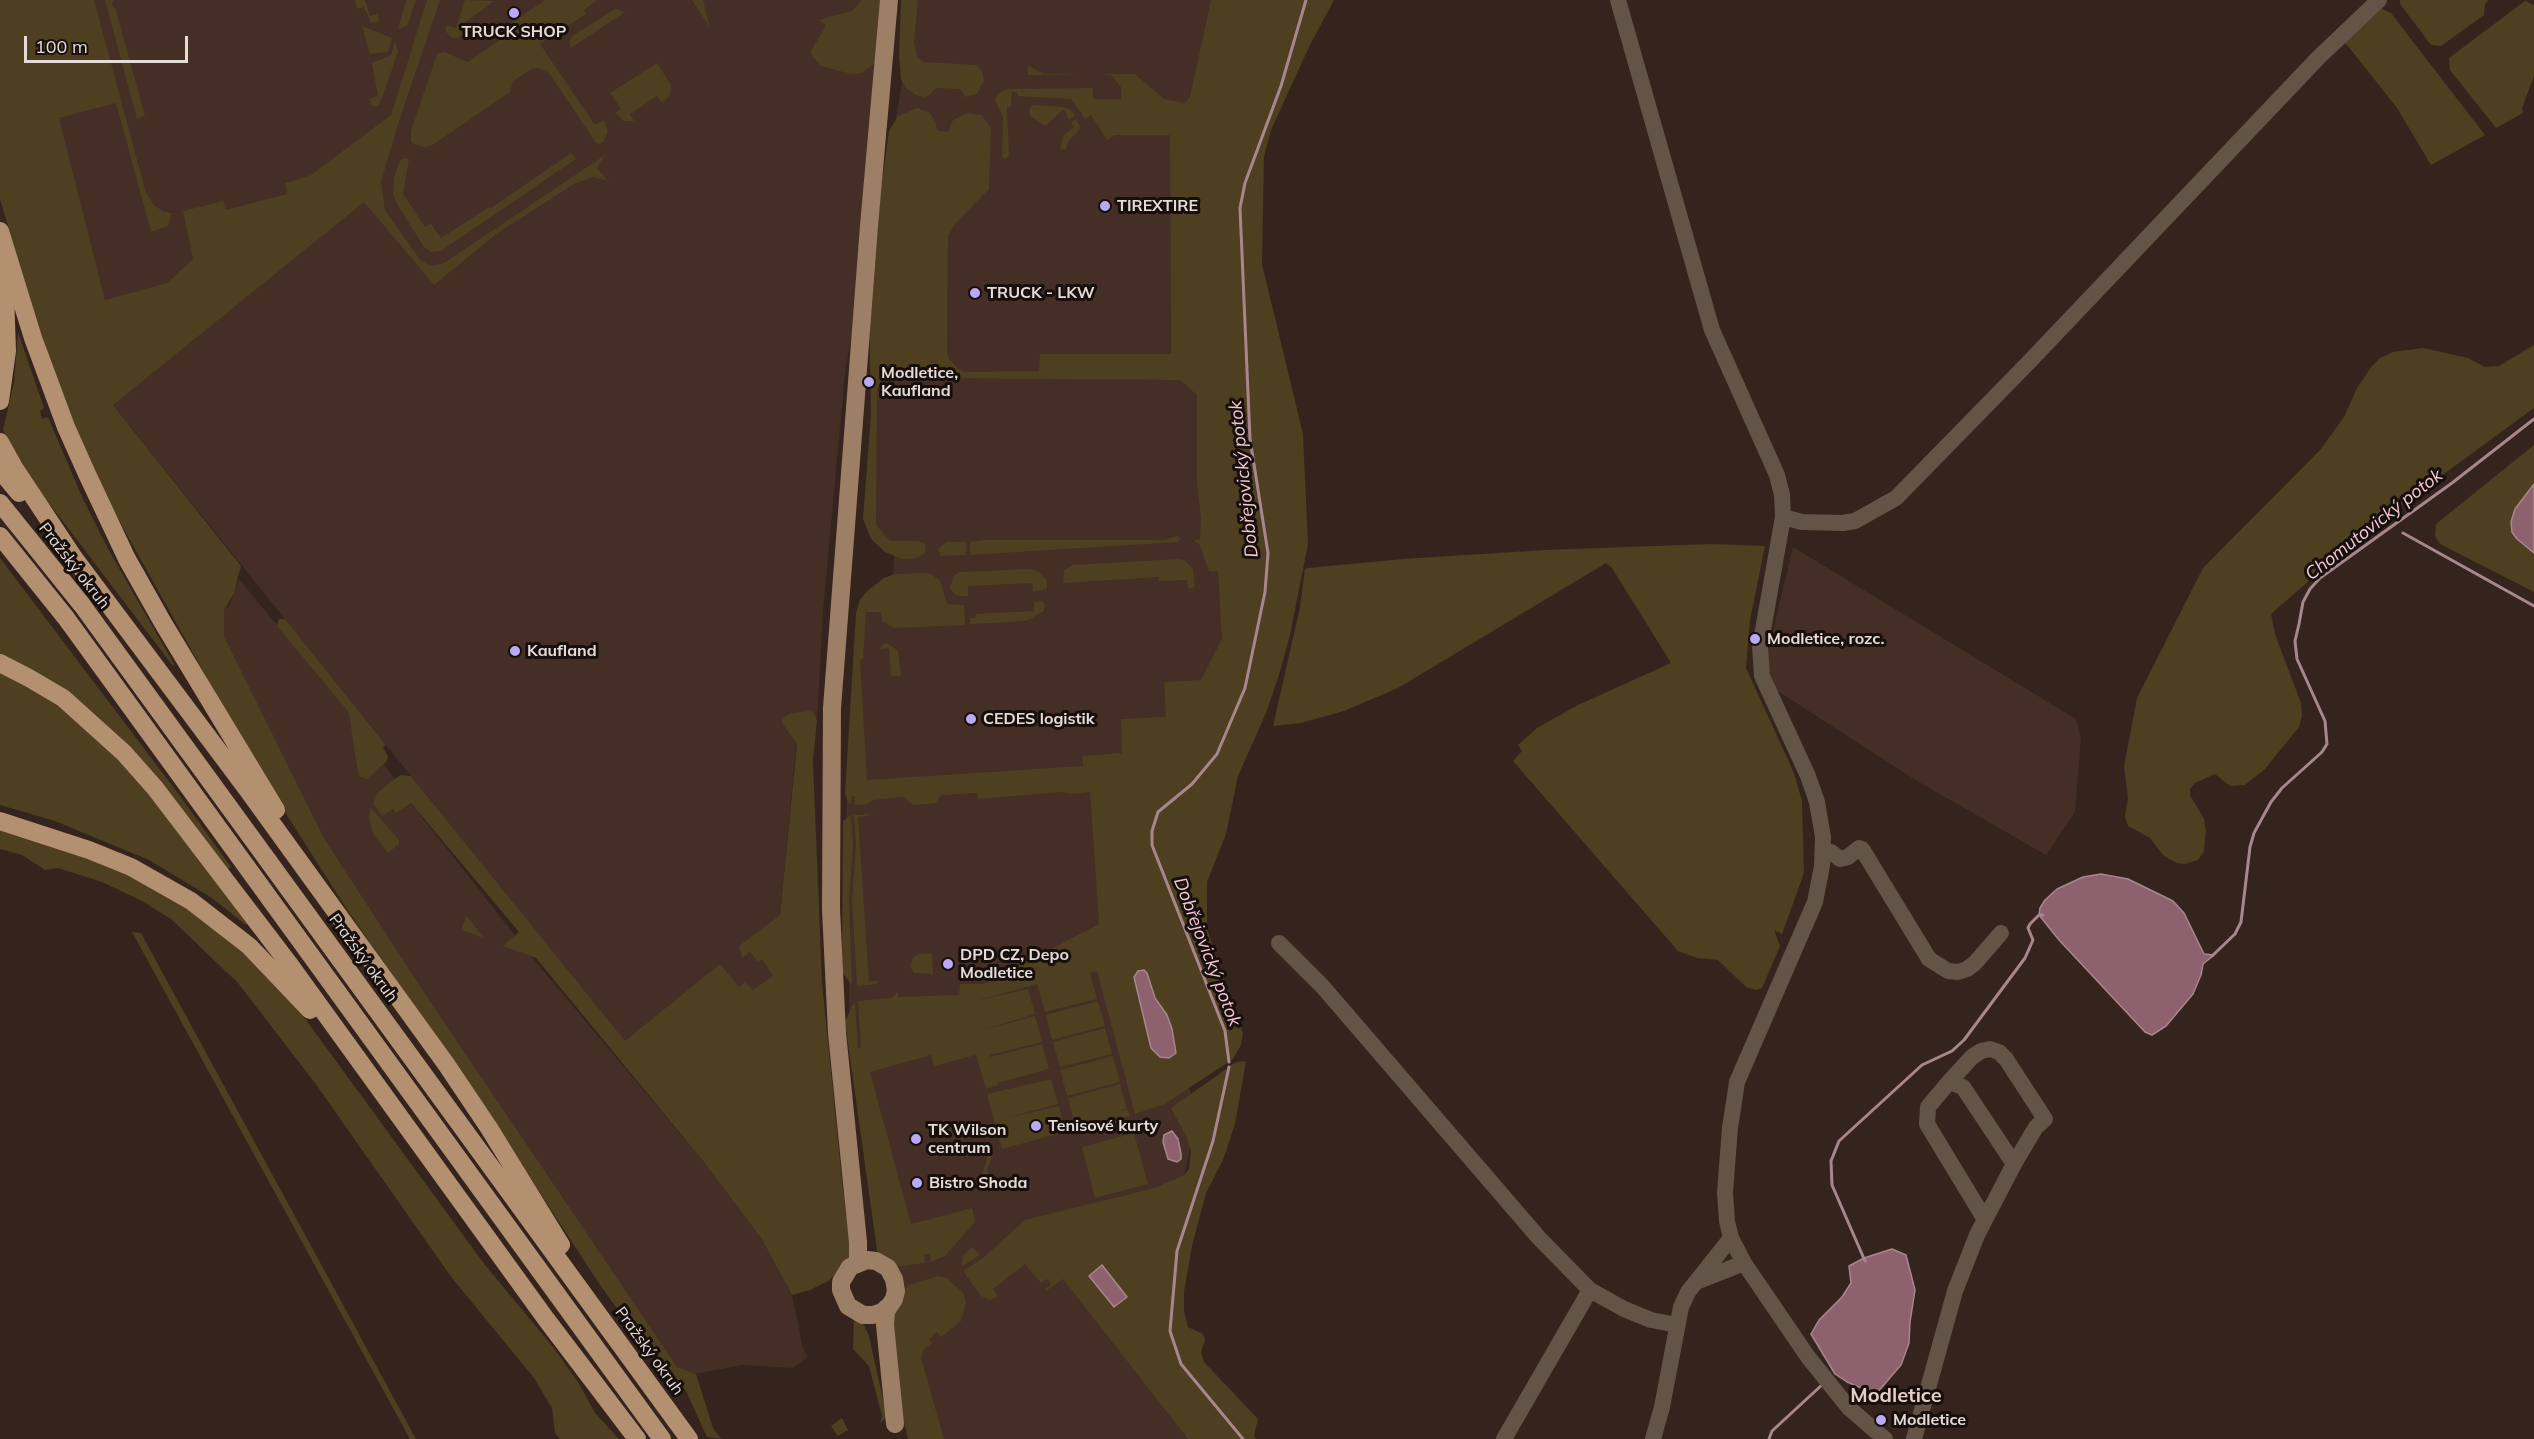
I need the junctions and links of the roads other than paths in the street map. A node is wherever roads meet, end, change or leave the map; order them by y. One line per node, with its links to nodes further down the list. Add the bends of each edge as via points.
1 (889, 0): 24 (main road, via 832,708 831,909 837,1033 858,1242)
2 (1618, 0): 10 (street, via 1712,330 1777,475)
3 (2379, 0): 10 (street, via 2318,58 1896,498 1855,521 1802,522)
4 (0, 231): 18 (highway, via 66,427 127,559 210,702)
5 (0, 261): 6 (highway, via 7,351)
6 (0, 401)
7 (0, 442): 12 (highway)
8 (0, 470): 12 (highway)
9 (0, 503): 31 (highway, Pražský okruh, via 82,605)
10 (1783, 517): 15 (street, via 1760,647 1761,669 1808,776 1822,826)
11 (0, 536): 34 (highway, via 66,618)
12 (74, 558): 18 (highway)
13 (0, 663): 20 (highway, via 63,698 124,753 228,882)
14 (0, 820): 20 (highway, via 110,858 191,901 249,946)
15 (1823, 851): 16 (street, via 1840,859 1862,849 1929,959 1948,971 1967,969); 23 (street, via 1815,902 1737,1082 1725,1192)
16 (2001, 933)
17 (1279, 944): 27 (street, via 1323,987 1539,1238)
18 (363, 949): 31 (highway, via 489,1128)
19 (1950, 1082): 21 (street, via 1963,1088); 21 (street, via 1981,1051 1990,1049 2006,1059 2045,1119); 22 (street, via 1928,1107 1927,1124)
20 (375, 1084): 33 (highway)
21 (2014, 1164): 22 (street)
22 (1984, 1218): 39 (street, via 1954,1291)
23 (1731, 1238): 25 (street); 26 (street)
24 (867, 1262): 28 (main road, via 888,1268 894,1279 896,1291); 29 (main road, via 845,1274 841,1290 848,1306)
25 (1744, 1263): 26 (street); 38 (street, via 1827,1381 1849,1408)
26 (1698, 1281): 30 (street, via 1688,1292)
27 (1590, 1290): 30 (street, via 1651,1320); 36 (street)
28 (889, 1306): 29 (main road, via 873,1315); 32 (main road, via 885,1334)
29 (863, 1315): 32 (main road, via 873,1335)
30 (1677, 1325): 37 (street)
31 (629, 1357): 35 (highway, Pražský okruh)
32 (897, 1431)
33 (637, 1439)
34 (662, 1439)
35 (689, 1439)
36 (1504, 1439)
37 (1653, 1439)
38 (1885, 1439)
39 (1914, 1439)

